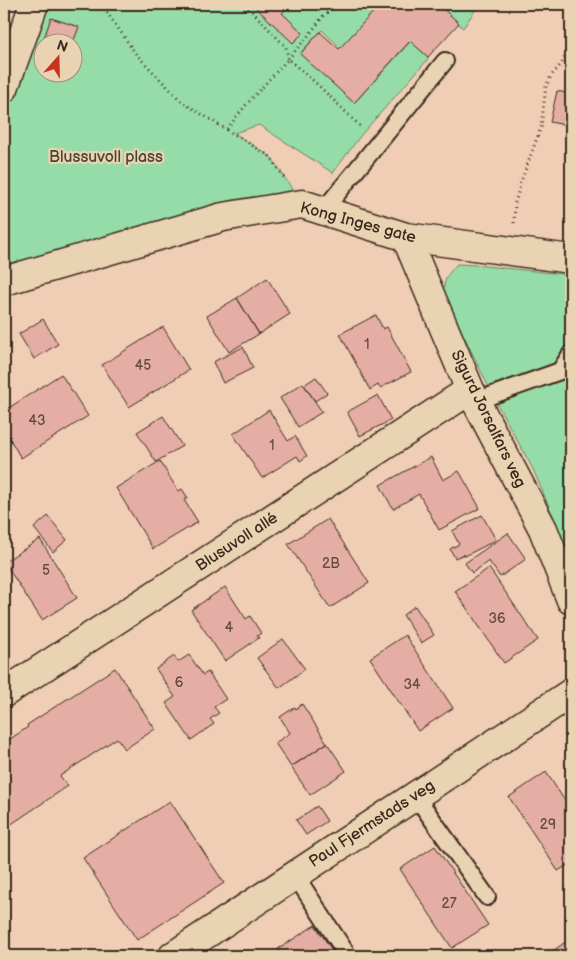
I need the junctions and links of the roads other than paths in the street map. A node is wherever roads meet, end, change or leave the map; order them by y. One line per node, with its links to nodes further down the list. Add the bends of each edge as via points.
1 (34, 4): 3 (street)
2 (445, 61): 4 (lane, via 378,143)
3 (4, 88)
4 (312, 208): 5 (street, Kong Inges gate); 7 (street, Kong Inges gate, via 223,217)
5 (406, 238): 6 (street, Kong Inges gate); 9 (street, Sigurd Jorsalfars veg)
6 (571, 259)
7 (4, 281)
8 (571, 354): 9 (lane, via 560,371)
9 (473, 396): 10 (street, Sigurd Jorsalfars veg, via 543,530); 11 (street, Blusuvoll allé)
10 (571, 600)
11 (4, 693)
12 (571, 693): 13 (street, Paul Fjermstads veg)
13 (415, 796): 14 (street, Paul Fjermstads veg); 15 (lane)
14 (295, 875): 16 (street, Paul Fjermstads veg); 17 (lane)
15 (487, 897)
16 (176, 956)
17 (348, 956)

